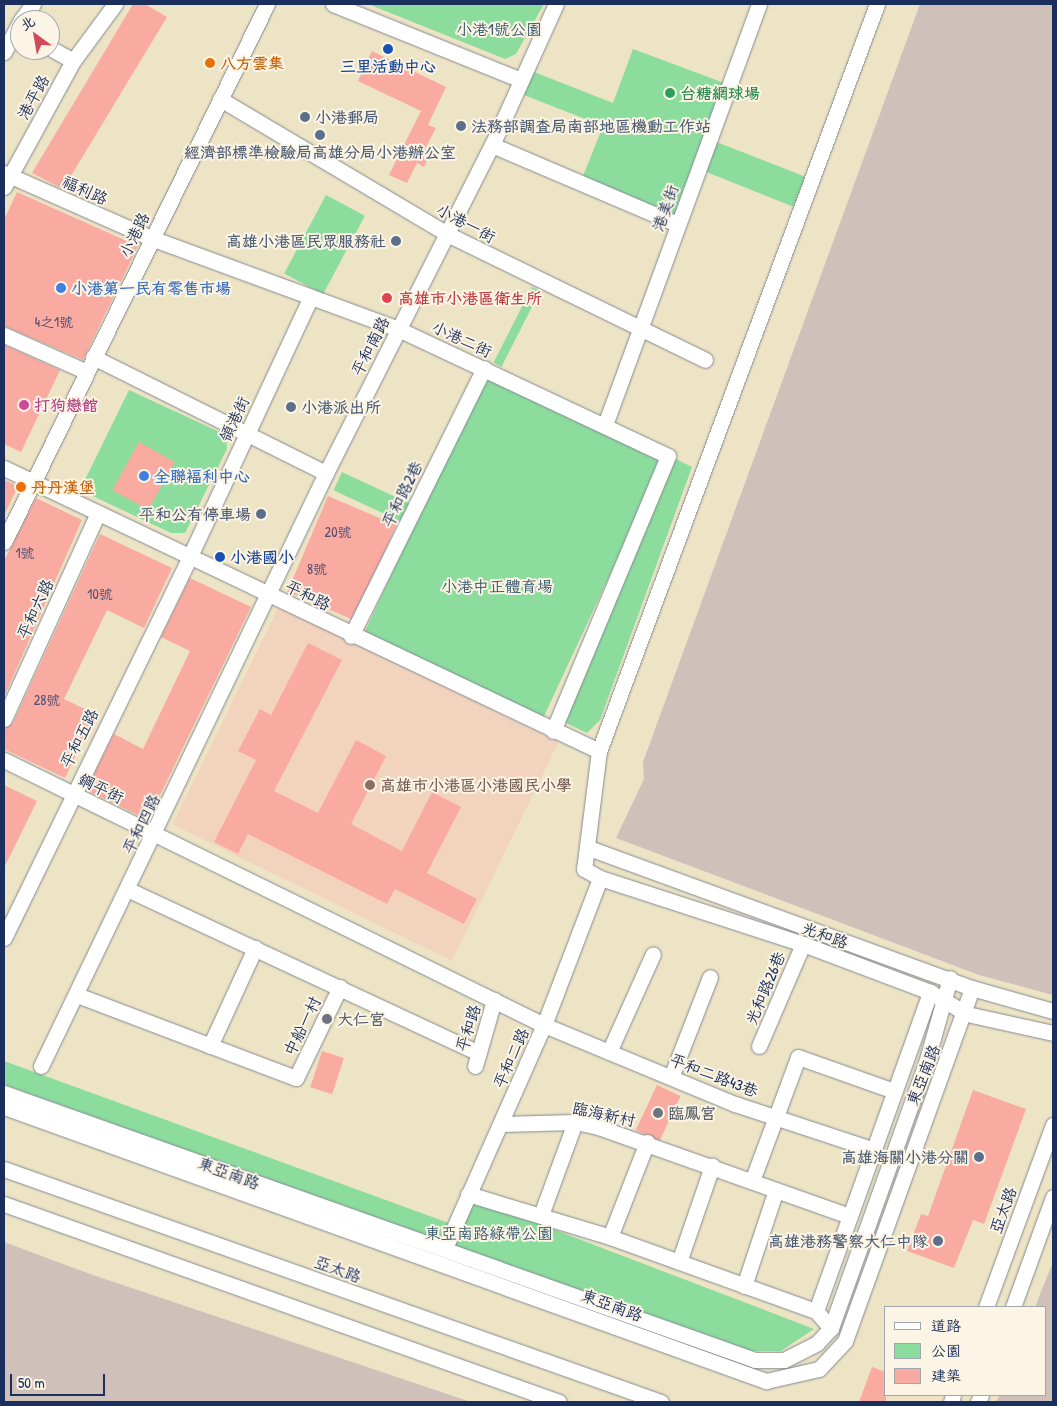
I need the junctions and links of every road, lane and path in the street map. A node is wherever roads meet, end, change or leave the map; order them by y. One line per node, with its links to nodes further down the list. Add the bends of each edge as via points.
1 (115, 4): 10 (street, 港平路)
2 (267, 4): 12 (street, 小港路)
3 (333, 4): 11 (street)
4 (556, 4): 11 (street, 平和南路)
5 (759, 4): 15 (street, 港美街)
6 (877, 4): 38 (street)
7 (10, 38): 8 (street)
8 (4, 52)
9 (60, 53): 10 (street)
10 (73, 60): 14 (street, 港平路)
11 (522, 80): 13 (street, 平和南路)
12 (220, 99): 16 (street, 小港一街); 17 (street, 小港路)
13 (492, 145): 15 (street); 16 (street, 平和南路)
14 (6, 178): 17 (street, 福利路)
15 (677, 224): 20 (street, 港美街)
16 (447, 234): 19 (street, 平和南路); 20 (street, 小港一街)
17 (151, 238): 18 (street, 小港二街); 22 (street, 小港路)
18 (310, 297): 19 (street, 小港二街); 27 (street, 領港街)
19 (398, 329): 24 (street, 小港二街); 29 (street, 平和南路)
20 (640, 331): 23 (street, 小港一街); 26 (street, 港美街)
21 (4, 335): 25 (street)
22 (93, 357): 25 (street, 小港路); 27 (street)
23 (705, 360)
24 (484, 368): 26 (street, 小港二街); 35 (street, 平和路2巷)
25 (85, 371): 30 (street, 小港路)
26 (605, 426): 37 (street, 小港二街, via 668,456)
27 (247, 432): 29 (street); 33 (street, 領港街)
28 (4, 468): 30 (street, 平和路)
29 (326, 474): 34 (street, 平和南路)
30 (34, 482): 31 (street, 平和路); 32 (street, 小港路)
31 (98, 513): 33 (street, 平和路); 36 (street, 平和六路)
32 (4, 542)
33 (190, 556): 34 (street, 平和路); 40 (street, 平和五路)
34 (270, 596): 35 (street, 平和路); 41 (street, 平和四路)
35 (351, 636): 37 (street, 平和路)
36 (4, 719)
37 (553, 731): 38 (street, 平和路)
38 (599, 751): 42 (street)
39 (4, 760): 40 (street, 鋼平街)
40 (71, 793): 41 (street, 鋼平街); 45 (street, 平和五路)
41 (156, 835): 44 (street, 平和四路); 56 (street, 鋼平街)
42 (589, 848): 43 (street, 光和路, via 584,869); 51 (street, 光和路)
43 (600, 878): 47 (street, 光和路); 60 (street, 平和二路)
44 (129, 890): 48 (street, 中船一村); 55 (street, 平和四路)
45 (10, 908): 46 (street, 平和五路)
46 (4, 938)
47 (803, 944): 54 (street, 光和路); 63 (street, 光和路26巷)
48 (254, 948): 52 (street, 中船一村); 62 (street)
49 (653, 954): 64 (street)
50 (710, 977): 67 (street)
51 (950, 978): 53 (street, 光和路); 57 (street, 東亞南路)
52 (340, 986): 62 (street, 中船一村, via 296,1078); 65 (street, 中船一村)
53 (972, 988): 58 (street, 光和路); 59 (street, 東亞南路)
54 (930, 992): 57 (street, 光和路); 68 (street)
55 (77, 995): 62 (street, 中船一村); 66 (street, 平和四路)
56 (494, 1000): 60 (street, 平和二路43巷); 65 (street, 平和路)
57 (946, 1001): 59 (street, 光和路); 93 (street, 東亞南路)
58 (1053, 1011)
59 (966, 1014): 61 (street, 光和路); 70 (street, 東亞南路, via 916,1139 845,1341 819,1369 766,1381)
60 (544, 1025): 64 (street, 平和二路43巷); 73 (street, 平和二路)
61 (1053, 1033)
62 (210, 1046)
63 (759, 1046)
64 (609, 1052): 67 (street, 平和二路43巷)
65 (476, 1060)
66 (41, 1066)
67 (671, 1077): 71 (street, 平和二路43巷)
68 (894, 1092): 71 (street, via 798,1057); 76 (street)
69 (4, 1093): 87 (street, 東亞南路)
70 (4, 1107)
71 (776, 1117): 76 (street, 平和二路43巷); 79 (street)
72 (575, 1122): 73 (street, 臨海新村); 75 (street, 臨海新村); 84 (street)
73 (501, 1124): 81 (street, 平和二路)
74 (1053, 1125): 90 (street, 亞太路)
75 (647, 1142): 77 (street, 臨海新村); 86 (street)
76 (874, 1150): 85 (street)
77 (712, 1166): 79 (street, 臨海新村); 88 (street)
78 (4, 1169): 95 (street, 亞太路)
79 (752, 1181): 80 (street, 臨海新村)
80 (776, 1190): 85 (street, 臨海新村); 89 (street)
81 (468, 1194): 84 (street); 87 (street, 平和二路)
82 (1053, 1197): 91 (street)
83 (4, 1204): 94 (street)
84 (541, 1215): 86 (street)
85 (850, 1216): 92 (street)
86 (610, 1237): 88 (street)
87 (445, 1248): 93 (street, 東亞南路, via 755,1360 784,1360 817,1343)
88 (679, 1262): 89 (street)
89 (744, 1286): 92 (street)
90 (986, 1306)
91 (1013, 1306)
92 (816, 1311): 93 (street)
93 (831, 1328)
94 (559, 1402)
95 (661, 1402)

